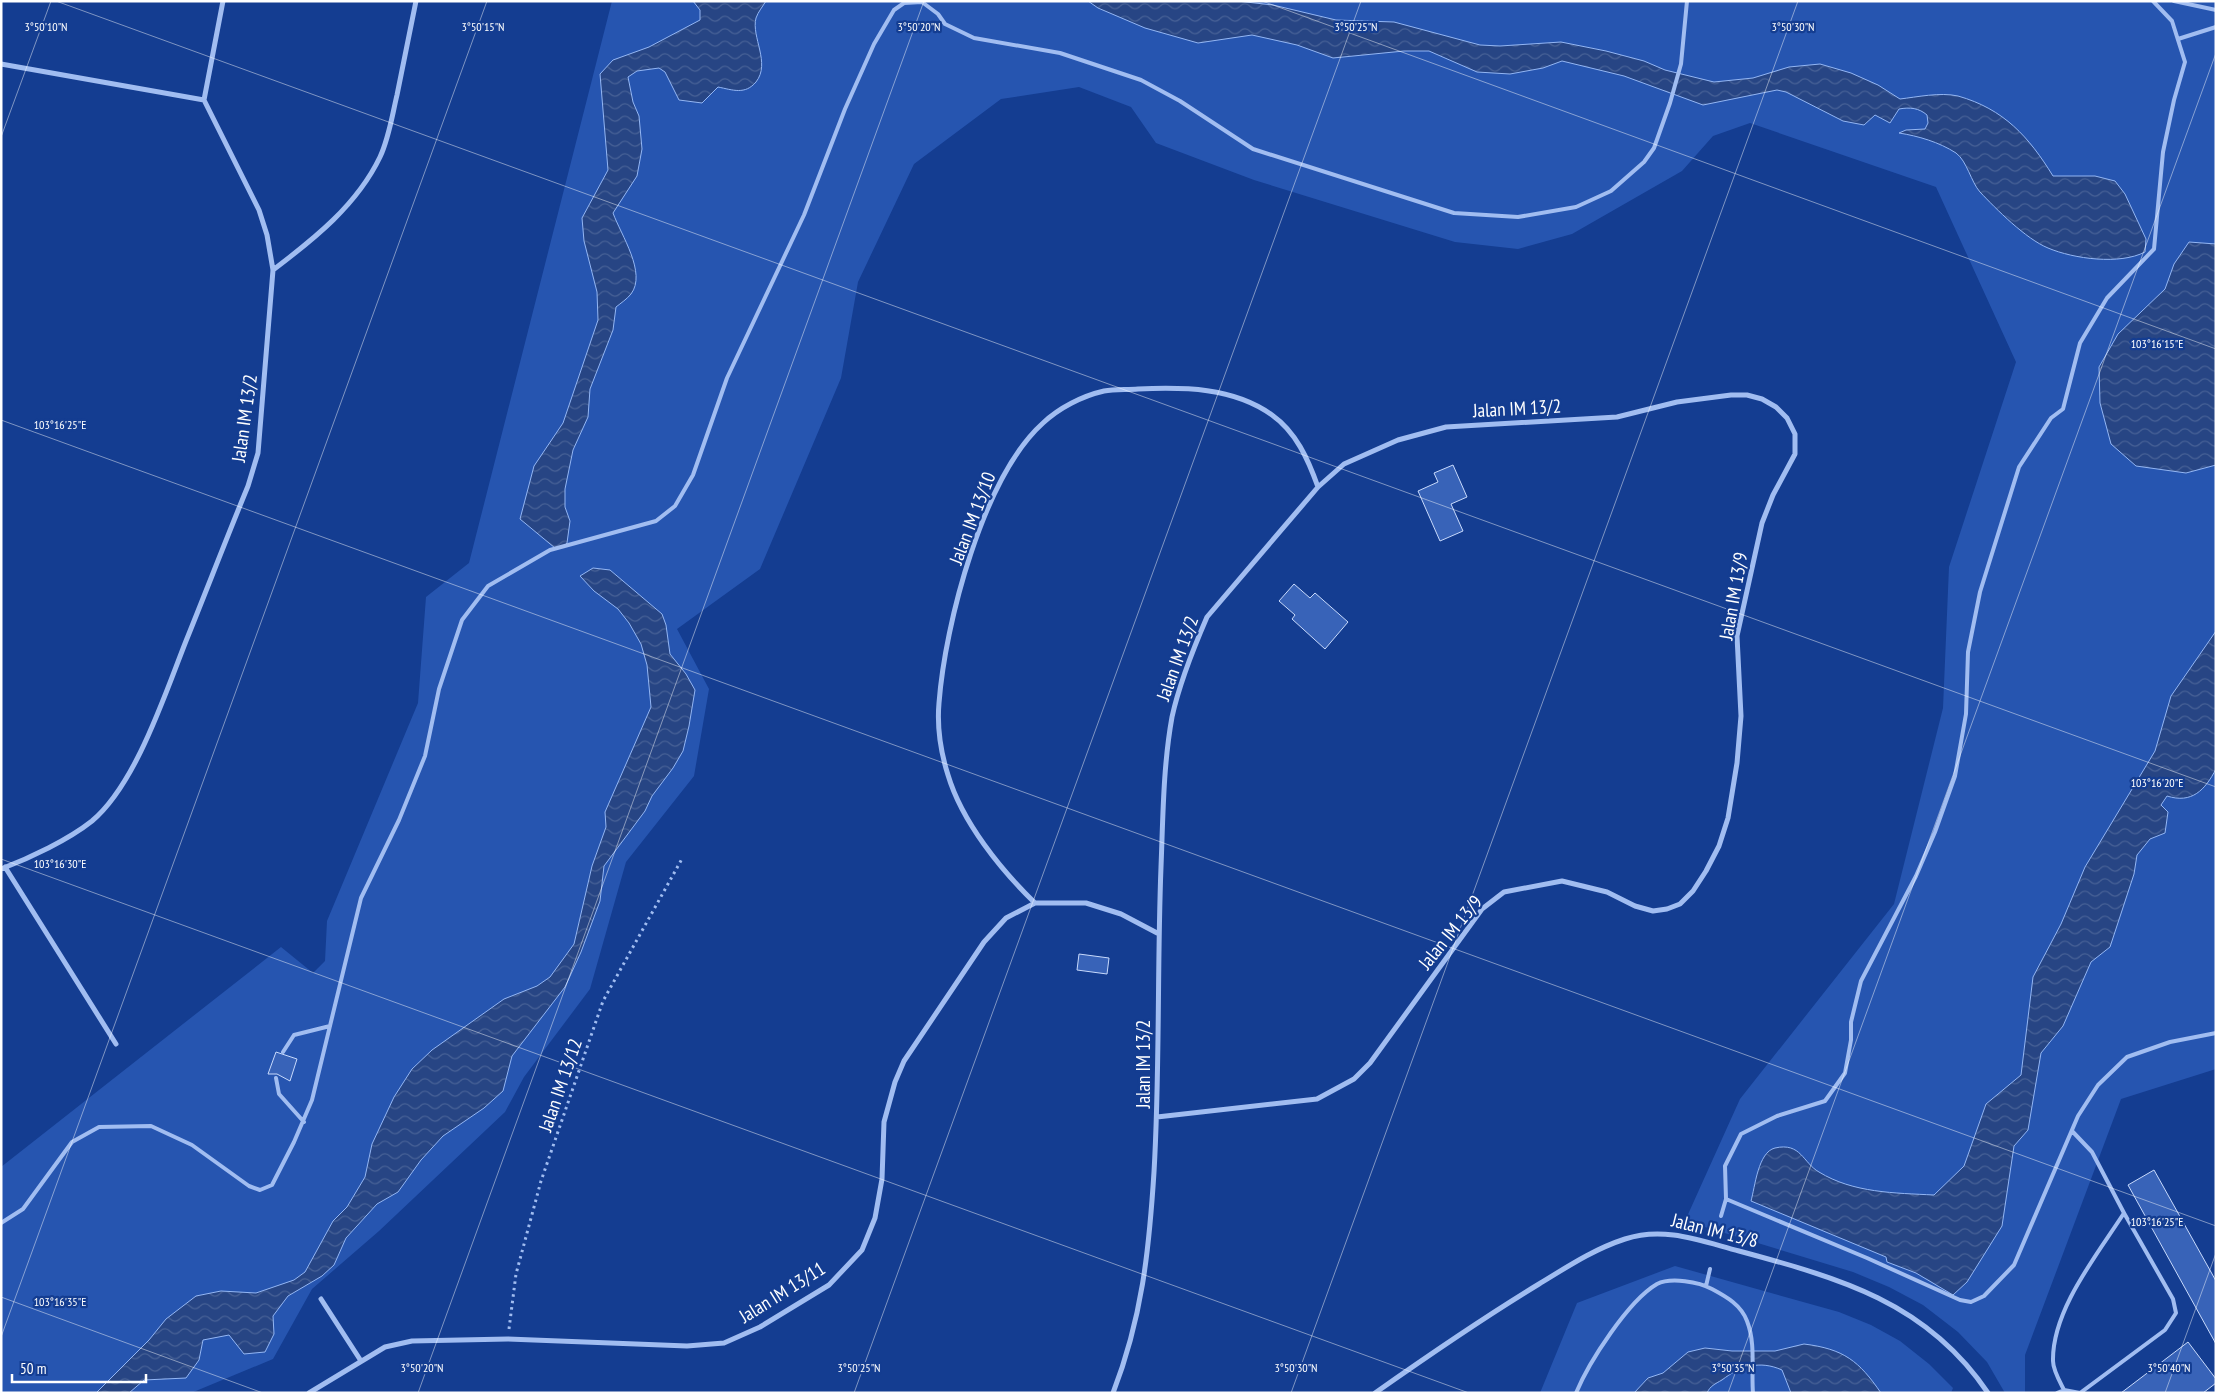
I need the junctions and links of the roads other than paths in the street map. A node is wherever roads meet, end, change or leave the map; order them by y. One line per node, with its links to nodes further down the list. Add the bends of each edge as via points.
1 (223, 1): 10 (street)
2 (416, 1): 11 (street, via 389,133 380,158 356,195 334,219)
3 (1687, 1): 17 (lane, via 1681,64 1654,148 1644,162 1611,191 1576,208 1518,217 1454,213 1253,150 1180,101 1141,80 1060,53 974,38 945,24 922,2 904,3 894,10 863,68 804,215 727,378 693,475 675,506 656,521 550,550 488,586 462,620 439,690 425,756 399,820 360,898)
4 (2152, 1): 8 (lane, via 2172,21)
5 (2174, 1): 6 (lane)
6 (2216, 10)
7 (2216, 27): 8 (lane)
8 (2178, 39): 25 (lane, via 2186,62 2163,152 2154,249 2107,298 2080,343 2063,409 2051,418 2020,467 1980,592 1968,652 1966,714 1955,776 1916,876 1861,981 1851,1022 1845,1073 1825,1101 1777,1116 1741,1134 1725,1166)
9 (1, 64): 10 (street)
10 (204, 100): 11 (street, Jalan IM 13/2, via 259,210)
11 (273, 270): 14 (street, Jalan IM 13/2, via 258,453 248,486 136,760 115,796 92,821)
12 (1318, 486): 13 (street, Jalan IM 13/2, via 1344,464 1398,440 1446,427 1617,417 1677,402 1747,395 1776,407 1787,418 1795,434 1795,454); 15 (street, Jalan IM 13/10, via 1306,455 1272,415 1235,396 1170,388 1104,391 1074,401 1043,423 1001,477 978,533 947,642 939,704 941,746 948,776 972,824 1010,878); 16 (street, Jalan IM 13/2, via 1207,616 1198,639 1173,716 1166,759)
13 (1773, 495): 22 (street, Jalan IM 13/9, via 1762,523 1737,636 1741,716 1728,818 1706,871 1680,904 1653,911 1607,892 1562,881 1504,892 1482,909 1370,1063 1354,1079 1317,1099)
14 (3, 868): 19 (street)
15 (1035, 903): 16 (street, Jalan IM 13/11, via 1086,904 1121,914); 32 (street, Jalan IM 13/11, via 1006,918 984,942 904,1061 884,1122 882,1179 875,1218 862,1250 829,1285 760,1328 724,1343 641,1346 508,1339 412,1341 385,1347)
16 (1158, 934): 22 (street, Jalan IM 13/2)
17 (330, 1026): 20 (lane, via 294,1035); 23 (lane)
18 (2216, 1032): 24 (lane, via 2170,1042 2128,1057 2098,1085)
19 (116, 1044)
20 (283, 1052)
21 (276, 1078): 23 (lane, via 279,1094)
22 (1157, 1117): 35 (street, Jalan IM 13/2, via 1148,1261 1141,1303)
23 (304, 1122): 28 (lane, via 272,1185 260,1190 249,1186 192,1145 152,1126 99,1127 72,1142 23,1209)
24 (2072, 1131): 25 (lane, via 2014,1265 1984,1296 1971,1302); 26 (lane, via 2092,1152)
25 (1726, 1198): 27 (lane)
26 (2124, 1214): 33 (lane, via 2081,1278 2056,1332 2053,1364); 33 (lane, via 2173,1299 2176,1313 2165,1330 2080,1393)
27 (1721, 1216)
28 (1, 1223)
29 (1710, 1269): 30 (lane)
30 (1706, 1286): 37 (lane, via 1690,1281 1658,1283 1636,1301 1608,1338); 38 (lane, via 1740,1308 1752,1342)
31 (321, 1300): 32 (street)
32 (360, 1361): 34 (street, Jalan IM 13/11)
33 (2064, 1390): 40 (lane)
34 (309, 1393)
35 (1113, 1393)
36 (1376, 1393): 39 (street, Jalan IM 13/8, via 1470,1327 1589,1253 1624,1239 1660,1232 1765,1258 1859,1287 1914,1319 1947,1344 1974,1372)
37 (1576, 1393)
38 (1753, 1393)
39 (1988, 1393)
40 (2057, 1393)

